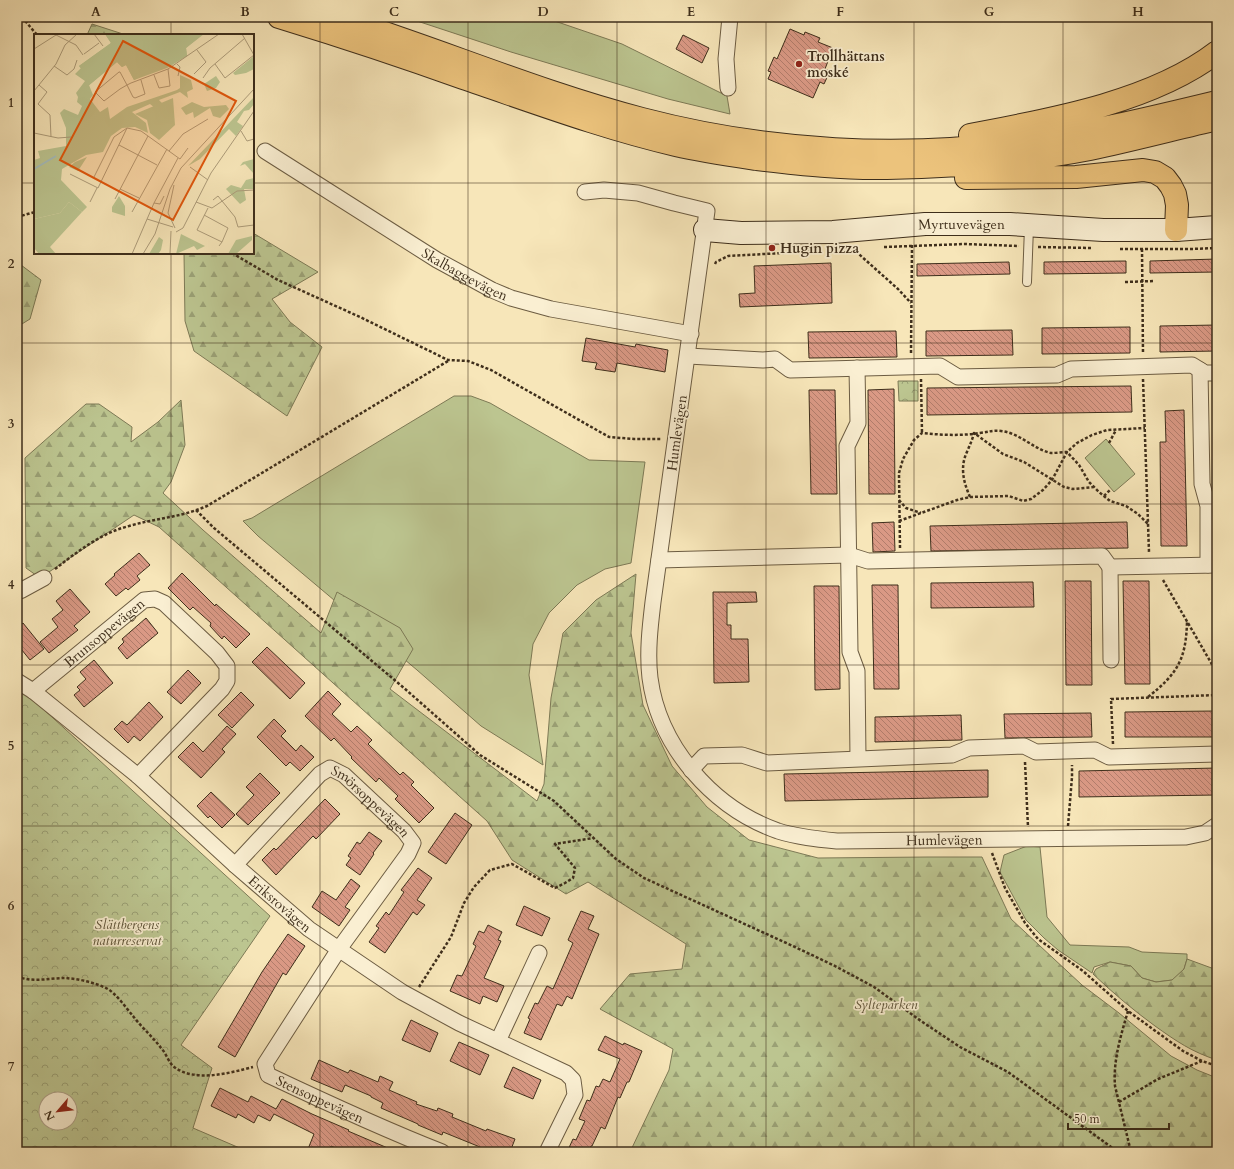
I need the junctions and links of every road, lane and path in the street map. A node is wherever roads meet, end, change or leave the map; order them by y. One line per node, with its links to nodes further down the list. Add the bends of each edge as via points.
1 (22, 17): 5 (path)
2 (279, 17): 11 (highway, via 540,105 677,145 780,162 836,167)
3 (336, 17): 11 (highway, via 537,87 649,121 754,141)
4 (730, 17): 7 (street, via 726,59)
5 (36, 34)
6 (1217, 52): 11 (highway, via 1171,80 1110,103)
7 (728, 88)
8 (1217, 102): 11 (highway, via 1085,132 1032,141 939,150)
9 (1217, 119): 11 (highway, via 1089,149 1036,158 991,163)
10 (265, 151): 35 (street, Skalbaggevägen, via 437,260 492,290 550,309)
11 (882, 160): 18 (highway, via 933,176 977,178 1076,178 1143,170 1155,172 1165,178 1171,186 1177,205)
12 (585, 192): 17 (street, Humlevägen, via 604,190 638,193 707,211)
13 (34, 212): 14 (path)
14 (17, 217)
15 (1029, 225): 17 (street, Myrtuvevägen, via 925,224 833,232 741,233); 18 (street, Myrtuvevägen, via 1103,230); 21 (lane)
16 (1217, 227): 18 (street, Myrtuvevägen)
17 (705, 230): 35 (street, Humlevägen)
18 (1176, 230)
19 (912, 245): 20 (path); 21 (path); 34 (path)
20 (882, 247)
21 (1028, 247): 23 (path); 32 (lane)
22 (859, 248): 34 (path, via 852,248)
23 (1099, 248)
24 (1217, 248): 26 (path)
25 (1114, 249): 26 (path)
26 (1142, 249): 30 (path)
27 (820, 251): 29 (path, via 728,256 716,262)
28 (234, 254): 37 (path, via 278,280)
29 (714, 267)
30 (1142, 281): 31 (path); 33 (path); 39 (path)
31 (1155, 281)
32 (1027, 282)
33 (1125, 282)
34 (911, 304): 38 (path)
35 (691, 334): 36 (street, Humlevägen)
36 (688, 356): 40 (street, via 775,359 790,370); 47 (street, Humlevägen)
37 (448, 360): 47 (path, via 468,361 491,370 609,437); 56 (path, via 207,506)
38 (916, 367): 39 (street, via 940,366 958,377 1057,375 1071,369); 40 (street); 45 (path)
39 (1143, 367): 41 (street, via 1192,365); 43 (path)
40 (857, 368): 60 (street, via 858,423 848,446)
41 (1200, 370): 42 (street, via 1205,374); 63 (street, via 1202,484 1208,506)
42 (1217, 373)
43 (1145, 428): 44 (path); 59 (path)
44 (1117, 430): 48 (path); 49 (path, via 1092,435 1076,443)
45 (922, 433): 46 (path); 55 (path, via 914,440 903,459 899,473)
46 (974, 433): 49 (path, via 1003,431 1052,453); 50 (path, via 1003,454 1024,462); 54 (path, via 965,455 963,470 963,481)
47 (676, 440): 61 (street, Humlevägen)
48 (1109, 443)
49 (1066, 452): 50 (path); 51 (path, via 1079,465)
50 (1052, 480): 51 (path, via 1073,489); 54 (path, via 1031,499 1023,501 1009,496)
51 (1094, 487): 53 (path)
52 (1111, 489): 53 (path)
53 (1104, 496): 59 (path, via 1110,501 1126,506)
54 (970, 497): 57 (path)
55 (899, 500): 57 (path, via 906,508); 58 (path)
56 (196, 510): 66 (path, via 128,526 110,533 91,542); 85 (path, via 480,755 554,801)
57 (922, 513): 58 (path)
58 (899, 521): 62 (path)
59 (1148, 524): 64 (path)
60 (849, 555): 61 (street); 62 (street, via 868,561); 81 (street, via 850,652 857,671)
61 (659, 560): 82 (street, Humlevägen, via 649,641 650,678 657,710 671,742)
62 (900, 561): 65 (street, via 1102,556)
63 (1213, 565): 64 (street)
64 (1153, 567): 65 (street); 68 (path)
65 (1110, 568): 70 (street)
66 (44, 578): 67 (street)
67 (17, 592)
68 (1186, 622): 71 (path); 76 (path, via 1183,655 1177,667 1166,682)
69 (1217, 657): 71 (path)
70 (1111, 660)
71 (1212, 664): 72 (path)
72 (1217, 673)
73 (17, 681): 74 (street, Eriksrovägen)
74 (33, 691): 83 (street, Eriksrovägen); 83 (street, Brunsoppevägen, via 144,600 155,599 164,603 228,666 227,681)
75 (1217, 695): 76 (path)
76 (1146, 698): 80 (path, via 1111,699)
77 (1024, 746): 78 (street, via 1036,752); 81 (street, via 970,748 952,755); 87 (path)
78 (1071, 750): 80 (street, via 1095,750); 88 (path, via 1069,822 1063,831)
79 (1217, 754): 80 (street)
80 (1113, 757)
81 (858, 758): 82 (street, via 767,763 742,755 704,756)
82 (691, 770): 86 (street, Humlevägen, via 718,797 748,818 778,831 798,836 837,841)
83 (138, 776): 89 (street, Eriksrovägen)
84 (1217, 825): 88 (street, Humlevägen, via 1205,833 1186,837)
85 (593, 838): 93 (path, via 556,844 575,868 573,878 555,888 512,864 490,870 464,903 451,937); 102 (path, via 616,859 644,878 835,966 874,988 960,1047 1008,1072)
86 (987, 839): 87 (street, Humlevägen); 94 (path, via 1005,888 1025,923 1038,939 1083,971)
87 (1028, 839): 88 (street, Humlevägen)
88 (1063, 839)
89 (235, 865): 90 (street, Eriksrovägen, via 309,929); 90 (street, Smörsoppevägen, via 320,774 330,768 344,775 404,831 413,843 408,854)
90 (339, 949): 93 (street, Eriksrovägen); 97 (street, Stensoppevägen)
91 (539, 953): 95 (street)
92 (17, 976): 97 (path, via 65,978 92,982 108,989 161,1048 173,1066 188,1073 205,1076)
93 (412, 997): 95 (street, Eriksrovägen)
94 (1128, 1011): 96 (path); 99 (path, via 1117,1052 1114,1077)
95 (498, 1042): 101 (street, Eriksrovägen, via 566,1073 573,1080 575,1095)
96 (1202, 1062): 98 (path); 99 (path, via 1158,1079)
97 (265, 1064): 100 (street, Stensoppevägen, via 268,1075)
98 (1217, 1066)
99 (1119, 1102): 103 (path)
100 (442, 1152)
101 (546, 1152)
102 (1118, 1152)
103 (1130, 1152)

